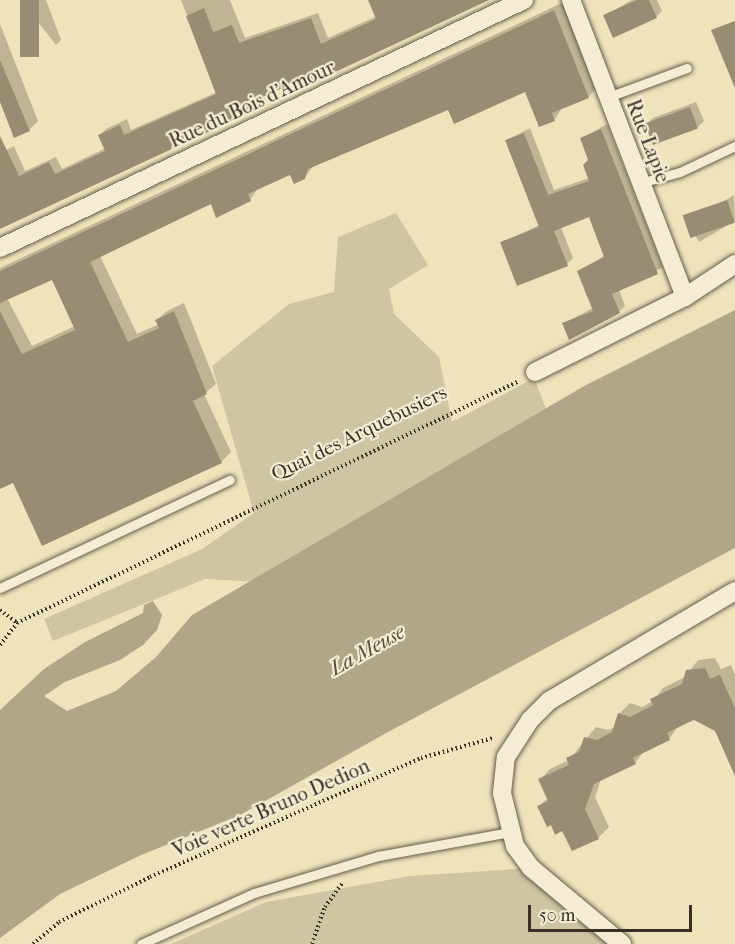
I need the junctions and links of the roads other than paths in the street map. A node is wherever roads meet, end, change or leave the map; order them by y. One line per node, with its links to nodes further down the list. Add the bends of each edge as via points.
1 (524, 0): 7 (street, Rue du Bois d'Amour)
2 (571, 0): 4 (street, Rue Lapie)
3 (687, 68): 4 (lane)
4 (608, 97): 6 (street, Rue Lapie)
5 (735, 146): 6 (lane, via 680,172)
6 (640, 183): 9 (street, Rue Lapie)
7 (0, 248)
8 (735, 264): 9 (street)
9 (685, 297): 10 (street)
10 (536, 372)
11 (230, 480): 12 (lane)
12 (0, 588)
13 (735, 591): 14 (street, via 549,701 530,720 506,757 502,793)
14 (510, 832): 15 (lane, via 358,862 254,893); 16 (street, via 531,868)
15 (141, 944)
16 (622, 944)

